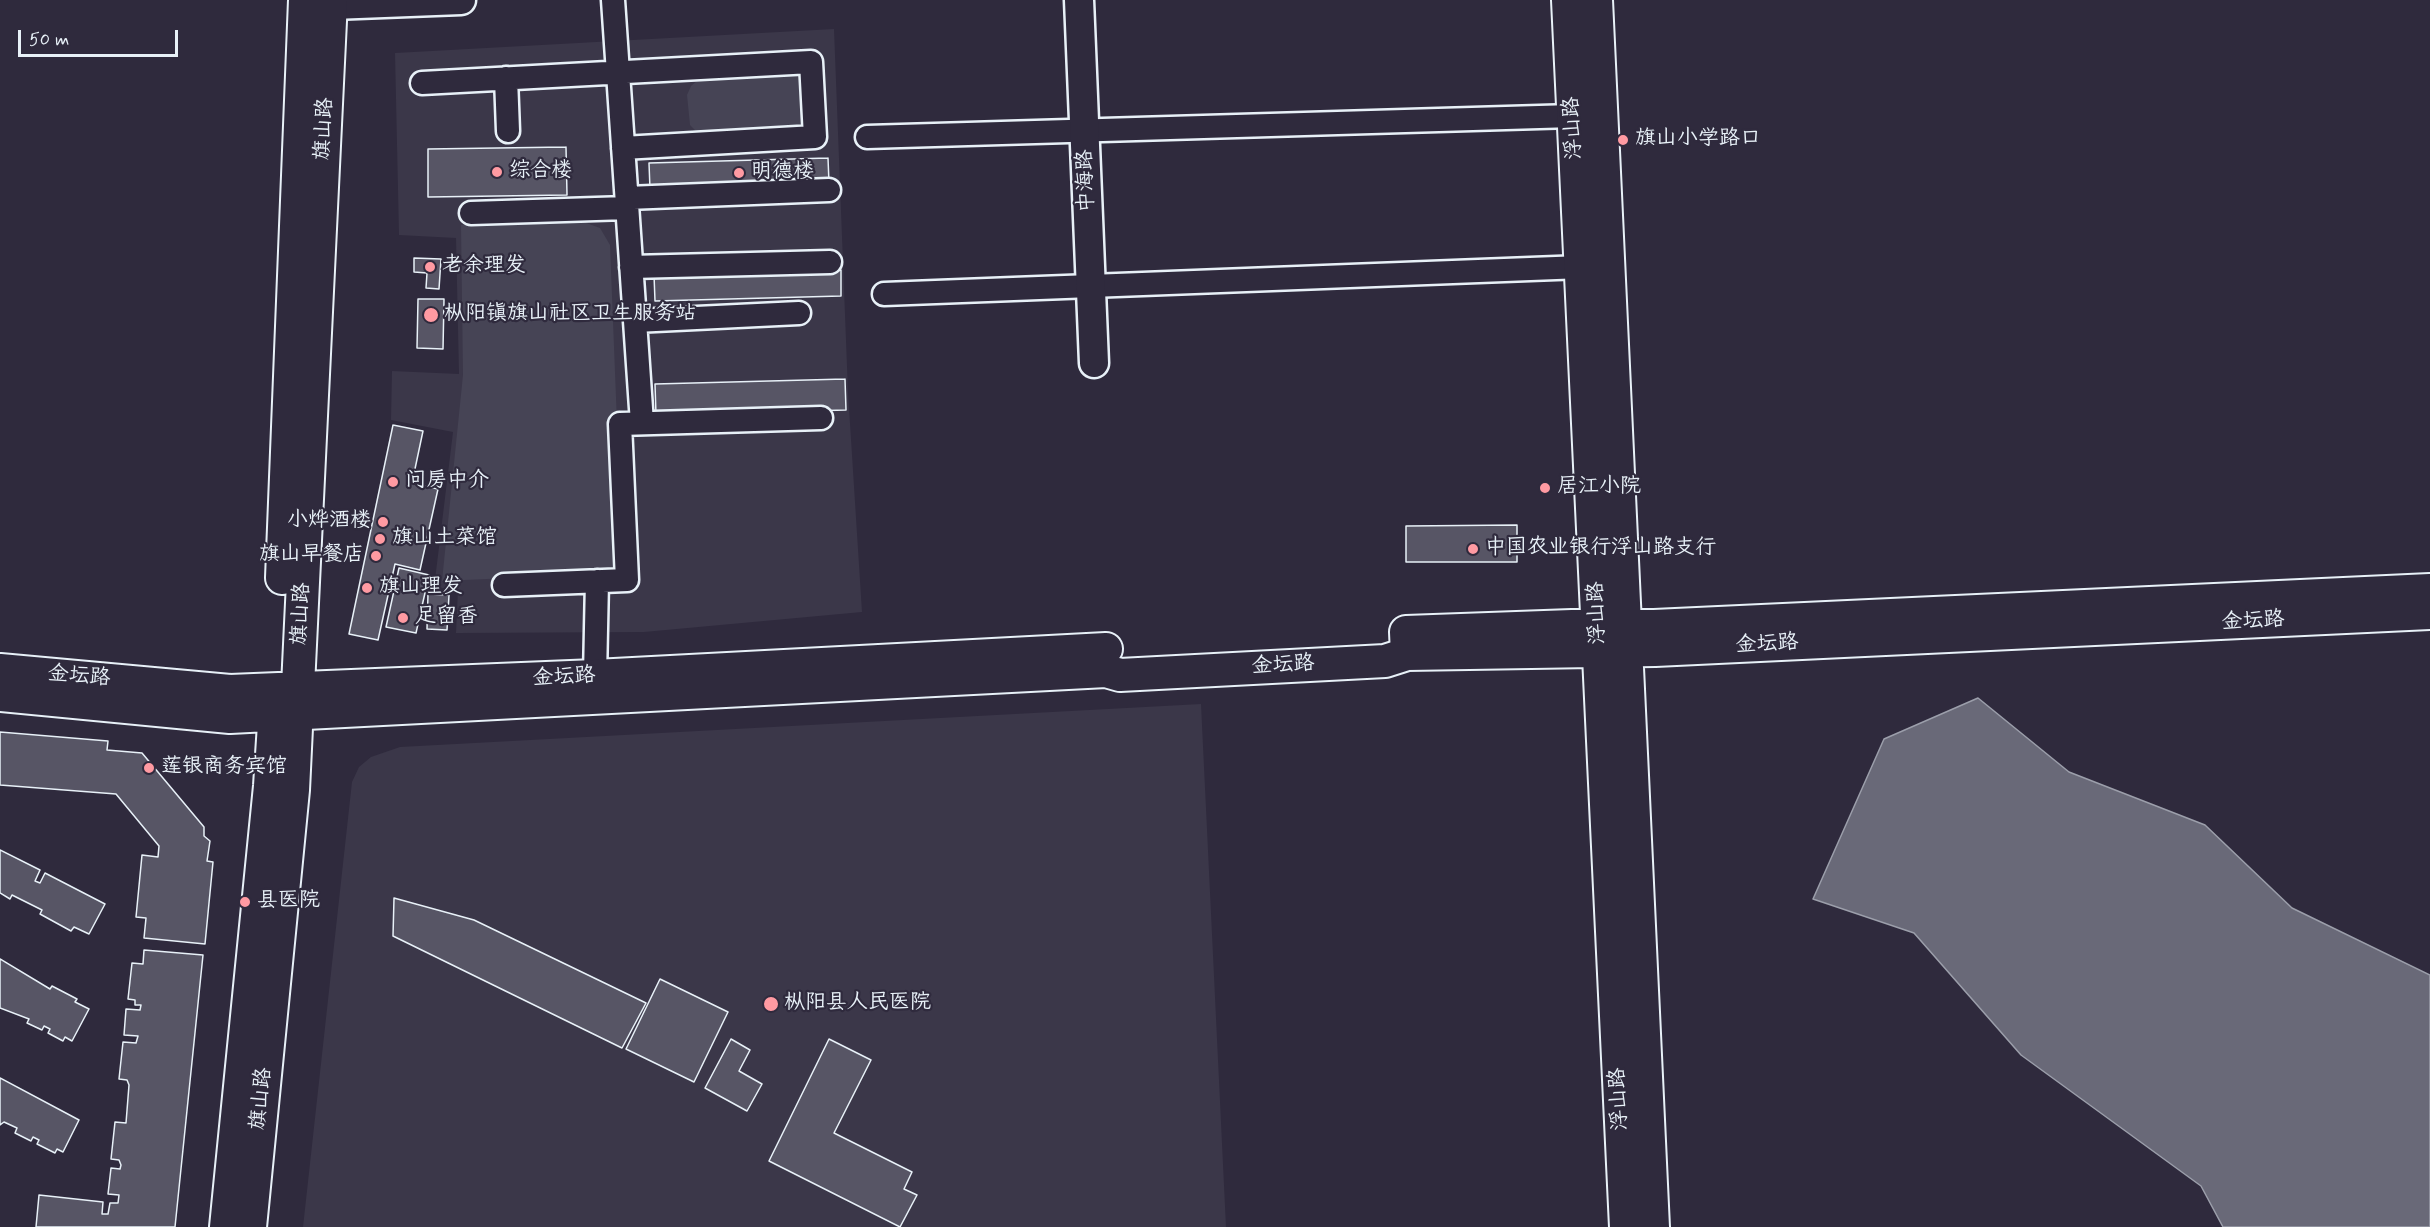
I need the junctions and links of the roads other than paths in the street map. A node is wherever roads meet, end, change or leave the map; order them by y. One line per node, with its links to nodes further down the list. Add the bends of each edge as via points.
1 (461, 0): 6 (street)
2 (613, 0): 7 (street)
3 (1079, 0): 12 (street, 中海路)
4 (1568, 0): 10 (main road, 浮山路)
5 (1596, 0): 32 (main road, 浮山路)
6 (318, 3): 37 (main road, 旗山路)
7 (618, 73): 8 (street); 14 (street); 14 (street, via 811,62 815,137)
8 (506, 78): 9 (street); 11 (street)
9 (422, 83)
10 (1573, 116): 12 (street); 20 (main road, 浮山路)
11 (508, 131)
12 (1085, 131): 13 (street); 21 (street, 中海路)
13 (867, 137)
14 (623, 148): 16 (street)
15 (829, 190): 16 (street)
16 (627, 203): 17 (street); 19 (street)
17 (471, 213)
18 (830, 262): 19 (street)
19 (631, 267): 24 (street)
20 (1582, 267): 21 (street); 32 (main road, 浮山路)
21 (1091, 286): 22 (street); 25 (street, 中海路)
22 (884, 294)
23 (799, 313): 24 (street)
24 (635, 321): 27 (street)
25 (1094, 363)
26 (820, 417): 27 (street)
27 (642, 423): 28 (street, via 620,424 627,580)
28 (597, 581): 29 (street); 35 (street)
29 (504, 585)
30 (2430, 590): 32 (main road, 金坛路)
31 (2430, 613): 32 (main road, 金坛路)
32 (1612, 638): 33 (main road, 金坛路, via 1407,643 1385,661 1120,675); 40 (main road, 浮山路); 41 (main road, 浮山路)
33 (1106, 660): 35 (main road, 金坛路); 37 (main road, 金坛路)
34 (0, 670): 37 (main road, 金坛路, via 230,691)
35 (595, 676): 37 (main road, 金坛路)
36 (0, 695): 37 (main road, 金坛路, via 230,717)
37 (287, 702): 38 (main road, 旗山路); 39 (main road, 旗山路, via 292,802)
38 (226, 1227)
39 (250, 1227)
40 (1626, 1227)
41 (1653, 1227)

